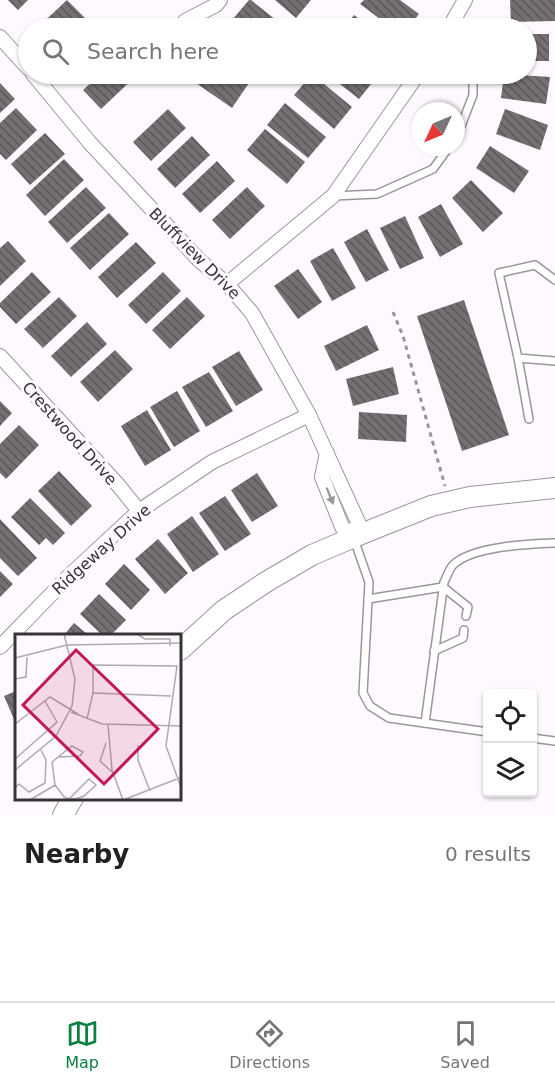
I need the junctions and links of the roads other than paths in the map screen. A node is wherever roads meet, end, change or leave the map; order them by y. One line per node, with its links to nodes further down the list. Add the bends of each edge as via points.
1 (220, 0): 3 (street)
2 (465, 0): 4 (street)
3 (191, 18)
4 (457, 18)
5 (0, 37): 6 (street)
6 (18, 57)
7 (43, 84): 14 (street, Bluffview Drive, via 90,143 199,260)
8 (411, 84): 12 (street)
9 (473, 84): 10 (lane)
10 (465, 116)
11 (443, 156): 12 (lane, via 433,169 377,194)
12 (333, 195): 14 (street)
13 (555, 280): 16 (lane, via 535,265 499,273)
14 (227, 284): 18 (street, Bluffview Drive, via 252,313)
15 (0, 356): 21 (street, Crestwood Drive)
16 (518, 358): 17 (lane); 19 (lane)
17 (555, 361)
18 (309, 415): 21 (street, Ridgeway Drive, via 212,462); 22 (street, Bluffview Drive, via 359,524)
19 (529, 419)
20 (555, 488): 22 (main road, via 470,497 431,506)
21 (139, 511): 28 (street, Ridgeway Drive)
22 (352, 534): 25 (lane, via 369,582); 29 (main road, via 224,610)
23 (555, 543): 24 (lane, via 471,554 453,565)
24 (443, 587): 25 (lane); 26 (lane, via 468,607); 30 (lane)
25 (368, 599): 31 (lane, via 363,693 370,706 389,718)
26 (466, 616)
27 (464, 630): 30 (lane, via 463,638)
28 (0, 647)
29 (182, 648)
30 (434, 651): 31 (lane)
31 (425, 723): 32 (lane)
32 (483, 731)
33 (537, 739): 34 (lane)
34 (555, 741)
35 (72, 800): 36 (main road)
36 (63, 815)

